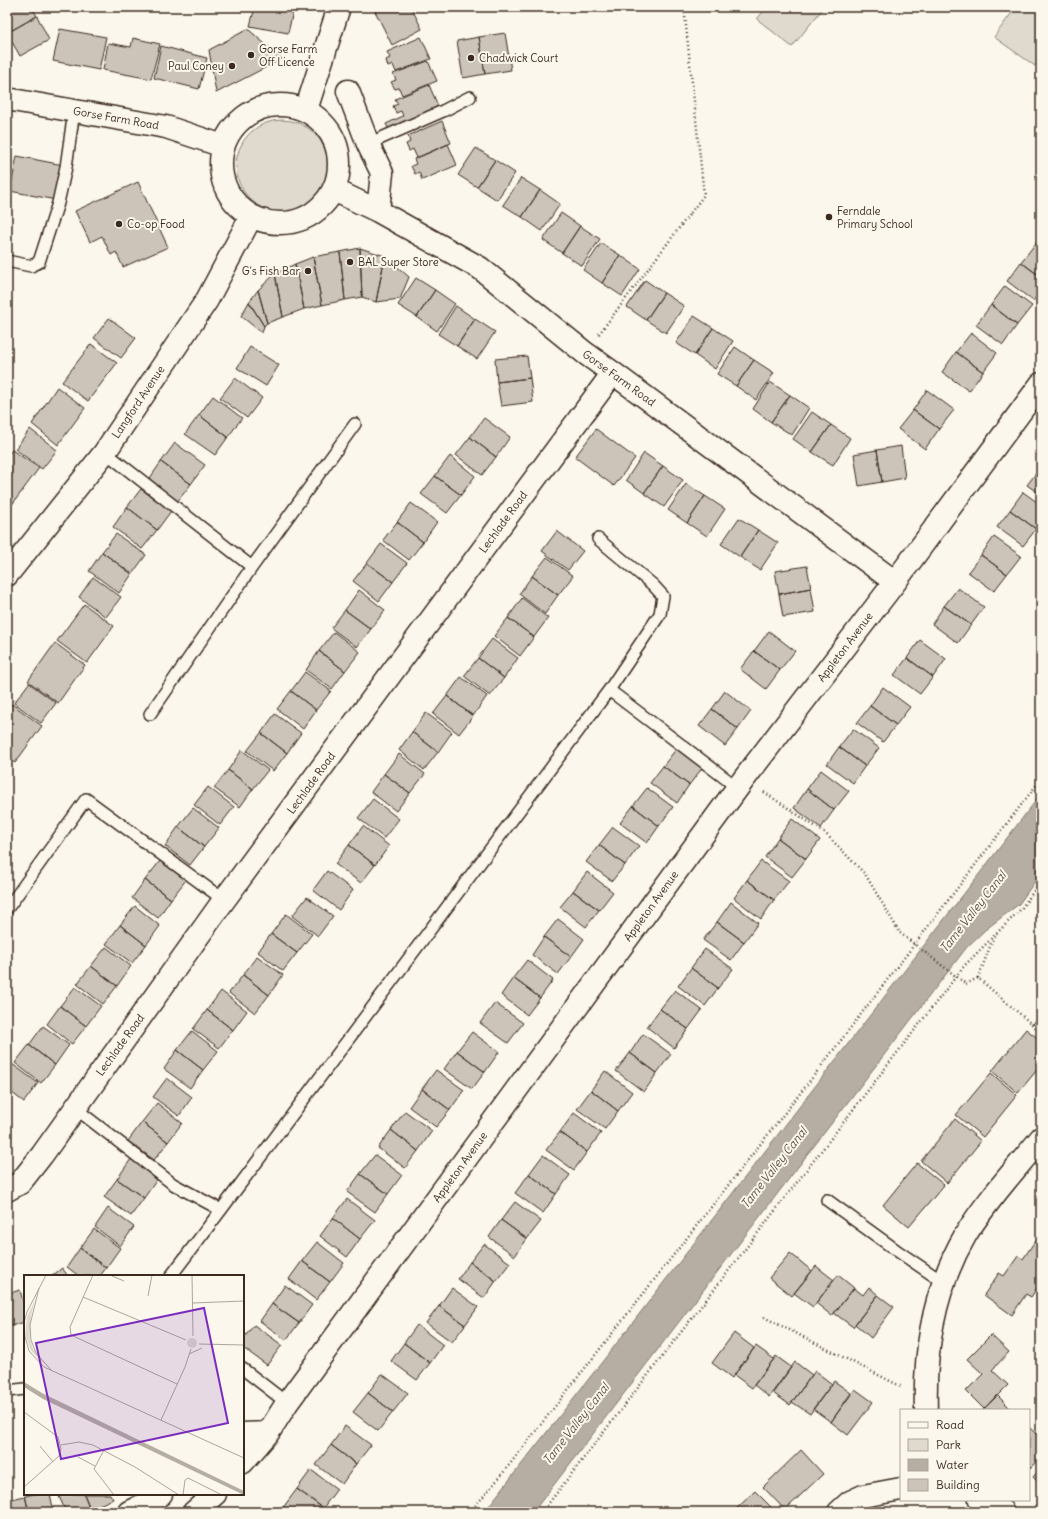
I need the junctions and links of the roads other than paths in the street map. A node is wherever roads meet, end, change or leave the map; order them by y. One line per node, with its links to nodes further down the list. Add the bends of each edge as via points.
1 (339, 7): 5 (street)
2 (348, 91): 7 (street)
3 (470, 97): 7 (lane)
4 (7, 99): 6 (street, Gorse Farm Road)
5 (306, 110): 8 (street, via 279,105 266,106 247,114 232,128); 9 (street, via 319,118 336,144 340,160)
6 (74, 111): 8 (street, Gorse Farm Road, via 166,127); 12 (lane, via 58,203 39,262 31,266)
7 (368, 144): 10 (street, via 382,173)
8 (223, 146): 11 (street, via 221,174 231,199)
9 (334, 190): 10 (street, Gorse Farm Road); 11 (street, via 322,206 301,219 288,223 269,223)
10 (378, 211): 13 (street, Gorse Farm Road, via 480,268 585,353)
11 (251, 217): 16 (street, Langford Avenue, via 208,300)
12 (7, 261)
13 (613, 372): 20 (street, Gorse Farm Road); 24 (street, Lechlade Road)
14 (1041, 384): 20 (street, Appleton Avenue)
15 (355, 424): 18 (lane)
16 (104, 452): 18 (lane); 19 (street, Langford Avenue)
17 (598, 539): 21 (lane, via 663,596 660,614)
18 (252, 567): 22 (lane)
19 (7, 575)
20 (895, 582): 23 (street, Appleton Avenue)
21 (609, 690): 23 (lane); 30 (lane)
22 (150, 714)
23 (741, 783): 36 (street, Appleton Avenue)
24 (224, 900): 25 (lane, via 86,799); 26 (street, Lechlade Road)
25 (7, 908)
26 (75, 1108): 28 (street, Lechlade Road, via 20,1183); 30 (lane, via 173,1184)
27 (1041, 1138): 32 (street, via 983,1210 966,1235)
28 (7, 1190)
29 (827, 1200): 32 (lane)
30 (221, 1210): 31 (lane)
31 (172, 1275)
32 (943, 1282): 37 (street, via 926,1368)
33 (244, 1370): 36 (lane)
34 (24, 1389): 35 (lane)
35 (7, 1391)
36 (287, 1403): 39 (street, Appleton Avenue)
37 (926, 1404)
38 (244, 1434): 39 (street)
39 (268, 1434): 40 (street, Appleton Avenue)
40 (244, 1461)
41 (900, 1489): 47 (street, via 863,1496 850,1502)
42 (160, 1495): 45 (street)
43 (214, 1495): 46 (street)
44 (982, 1501): 48 (street)
45 (129, 1512)
46 (194, 1512)
47 (839, 1512)
48 (1003, 1512)

